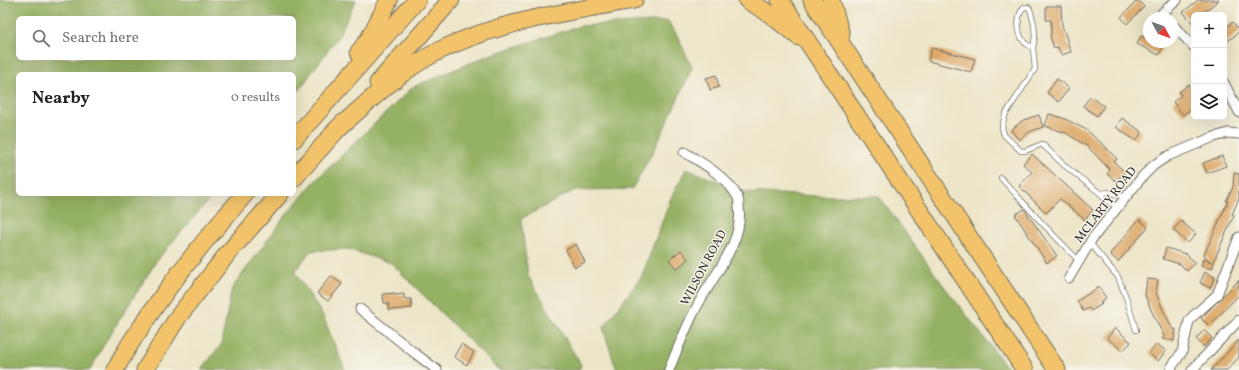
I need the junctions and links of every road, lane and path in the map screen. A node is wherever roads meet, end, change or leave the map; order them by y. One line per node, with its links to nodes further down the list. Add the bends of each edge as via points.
1 (389, 0): 18 (highway, via 369,39)
2 (417, 0): 18 (highway)
3 (451, 0): 19 (highway)
4 (634, 0): 19 (highway, via 523,22 465,39 409,69 387,85)
5 (747, 0): 14 (highway, via 779,21)
6 (780, 0): 14 (highway)
7 (812, 0): 15 (highway)
8 (831, 0): 15 (highway, via 840,32)
9 (1177, 0): 10 (street)
10 (1163, 12)
11 (1179, 31): 12 (street)
12 (1191, 44)
13 (1033, 48): 13 (lane, via 1034,24 1030,9 1024,7 1019,20 1020,32 1025,42); 25 (lane, via 1035,69 1004,115 1004,135 1025,151 1042,144)
14 (816, 54): 41 (highway)
15 (867, 82): 42 (highway)
16 (1225, 84): 17 (street)
17 (1239, 112)
18 (314, 117): 21 (highway)
19 (336, 131): 23 (highway)
20 (1239, 134): 28 (street, MCLARTY ROAD, via 1228,133 1211,138 1168,156 1154,165)
21 (296, 137)
22 (684, 152): 40 (street, WILSON ROAD, via 701,161 729,184 738,197 740,216 736,235 721,268 700,301)
23 (296, 176)
24 (1001, 178): 32 (lane)
25 (1101, 194): 28 (lane, via 1108,192); 29 (lane, via 1105,200)
26 (243, 196): 37 (highway, via 159,299)
27 (278, 196): 38 (highway, via 228,253 178,317)
28 (1126, 197): 29 (street, MCLARTY ROAD)
29 (1118, 207): 31 (street, MCLARTY ROAD)
30 (1239, 237): 43 (street, via 1217,295 1189,321 1182,352)
31 (1090, 243): 32 (street, MCLARTY ROAD); 36 (lane, via 1118,276)
32 (1079, 261): 33 (street, MCLARTY ROAD)
33 (1069, 278)
34 (360, 309): 39 (street)
35 (1239, 320): 44 (street)
36 (1136, 330)
37 (115, 370)
38 (145, 370)
39 (437, 370)
40 (669, 370)
41 (1025, 370)
42 (1057, 370)
43 (1172, 370)
44 (1192, 370)

